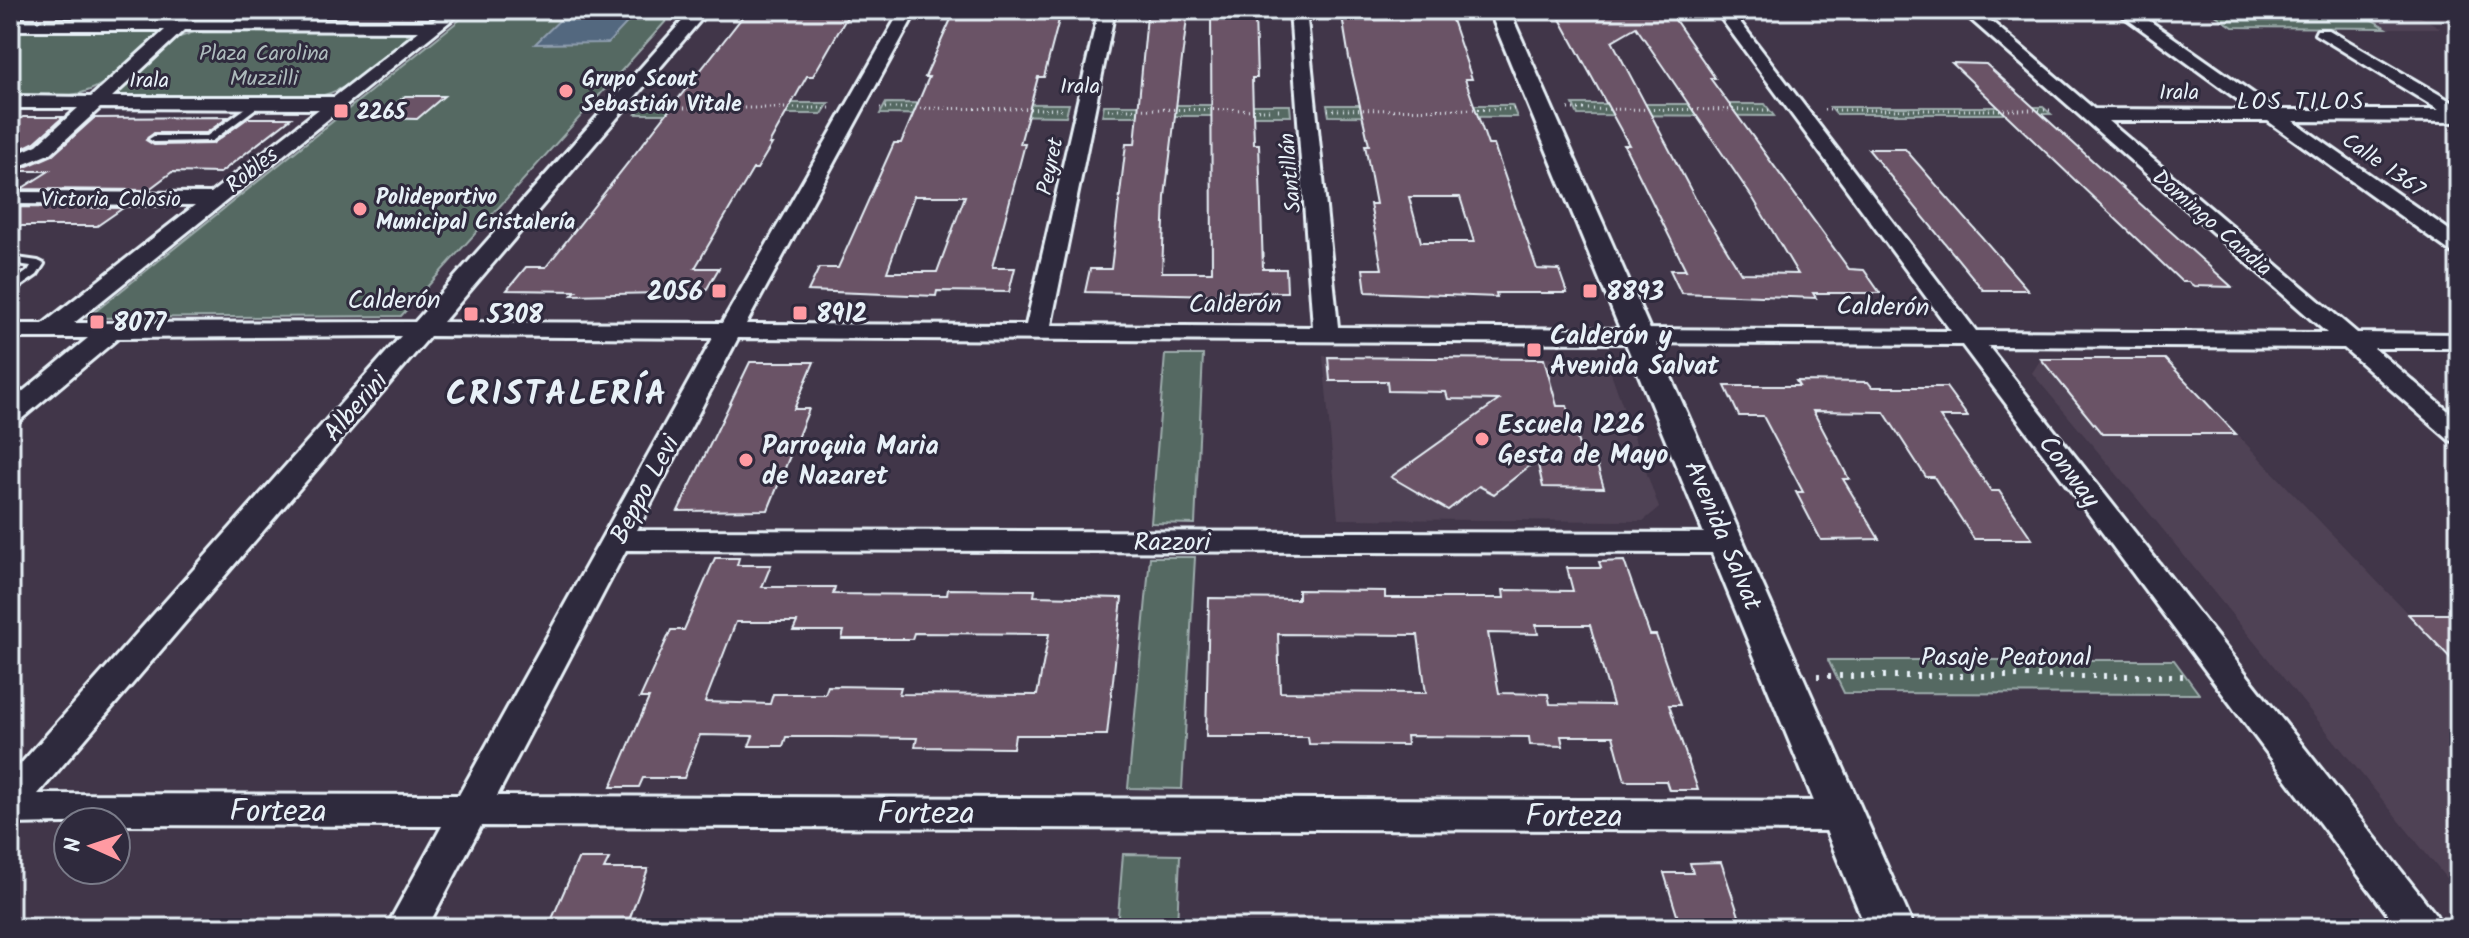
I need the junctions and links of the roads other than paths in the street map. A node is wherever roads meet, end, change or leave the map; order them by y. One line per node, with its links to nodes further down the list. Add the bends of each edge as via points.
1 (197, 10): 12 (street)
2 (456, 10): 13 (street, Robles)
3 (701, 10): 29 (street, Alberini)
4 (909, 10): 30 (street, Beppo Levi)
5 (1107, 10): 34 (street, Peyret)
6 (1298, 10): 35 (street, Santillán)
7 (1499, 10): 36 (street, Avenida Salvat)
8 (1723, 10): 37 (street, Conway)
9 (1968, 10): 19 (street, Domingo Candia)
10 (2123, 10): 21 (street, Calle 1367)
11 (10, 25): 12 (street)
12 (180, 26): 13 (street); 16 (street)
13 (435, 26): 18 (street, Robles)
14 (2323, 34): 20 (street)
15 (10, 102): 16 (street, Irala)
16 (95, 103): 17 (street, Irala); 23 (street, via 44,149)
17 (257, 103): 18 (street, Irala); 22 (lane, via 209,139)
18 (336, 103): 25 (street, Robles)
19 (2090, 115): 21 (street, Irala); 38 (street, Domingo Candia)
20 (2459, 115): 21 (street, Irala)
21 (2274, 116): 26 (street, Calle 1367)
22 (154, 139)
23 (10, 164)
24 (10, 198): 25 (street, Victoria Colosio)
25 (213, 199): 32 (street, Robles)
26 (2459, 247)
27 (10, 260): 28 (lane, via 38,264)
28 (10, 290)
29 (422, 329): 30 (street, Calderón); 33 (street, Calderón); 44 (street, Alberini)
30 (730, 330): 34 (street, Calderón); 42 (street, Beppo Levi)
31 (10, 331): 32 (street, Calderón)
32 (49, 331): 33 (street, Calderón)
33 (111, 331): 40 (street)
34 (1037, 332): 35 (street, Calderón)
35 (1326, 333): 36 (street, Calderón)
36 (1639, 334): 37 (street, Calderón); 43 (street, Avenida Salvat)
37 (1968, 337): 38 (street, Calderón); 50 (street, Conway)
38 (2351, 341): 39 (street, Calderón); 41 (street, Domingo Candia)
39 (2459, 341)
40 (10, 415)
41 (2459, 434)
42 (617, 540): 43 (street, Razzori); 46 (street, Beppo Levi)
43 (1727, 543): 47 (street, Avenida Salvat)
44 (10, 801)
45 (10, 809): 46 (street, Forteza)
46 (470, 811): 47 (street, Forteza); 48 (street, Beppo Levi)
47 (1843, 816): 49 (street, Avenida Salvat)
48 (406, 928)
49 (1890, 928)
50 (2422, 928)

